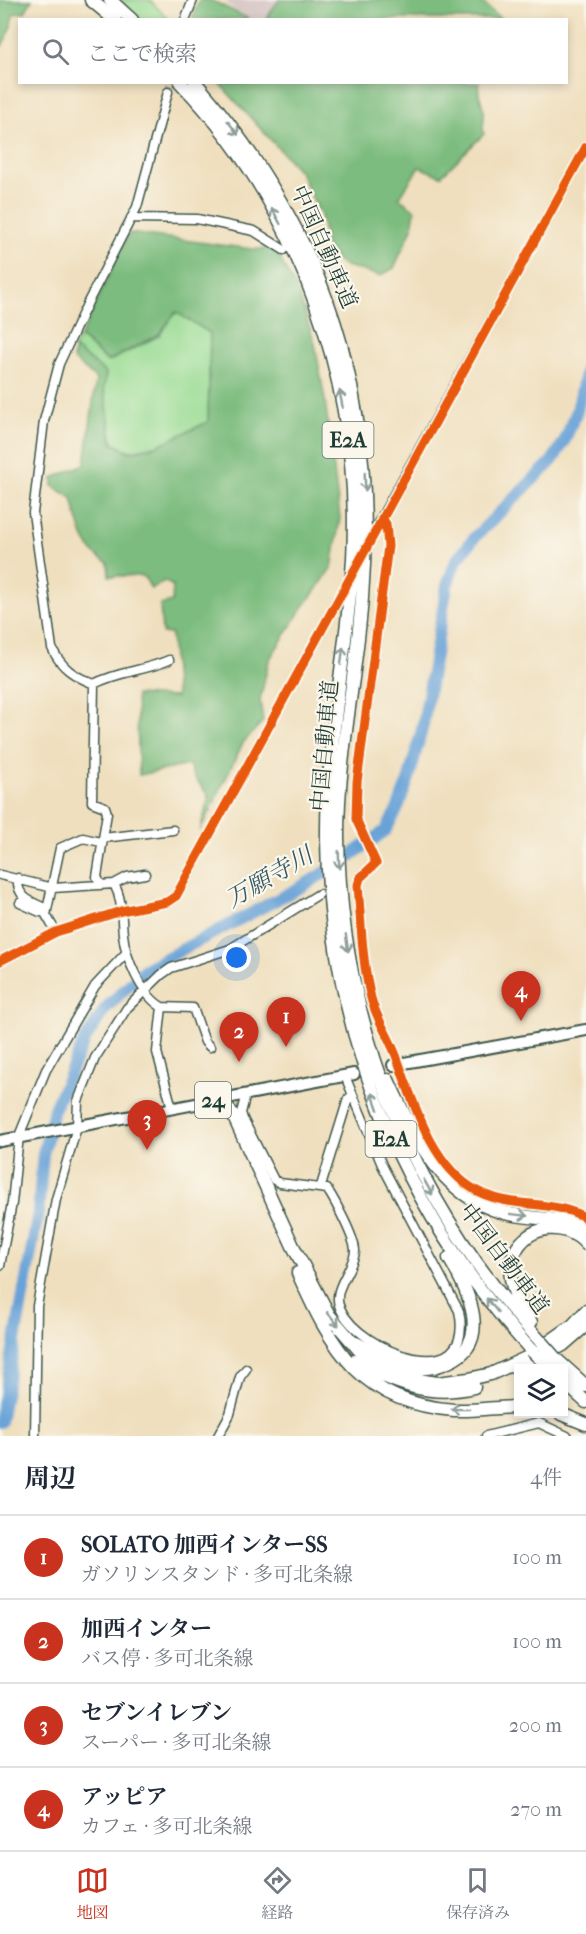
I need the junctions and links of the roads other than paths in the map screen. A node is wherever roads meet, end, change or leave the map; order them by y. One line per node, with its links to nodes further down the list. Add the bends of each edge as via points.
1 (92, 0): 4 (highway)
2 (110, 0): 5 (highway)
3 (193, 0): 6 (street)
4 (113, 18)
5 (130, 18)
6 (186, 18)
7 (182, 84): 17 (highway, 中国自動車道 / E2A, one-way to 7, via 332,749 352,559 352,474 343,406 317,307 283,230 240,157)
8 (197, 84): 17 (highway, 中国自動車道 / E2A, one-way to 17, via 250,151 295,225 329,303 357,413 365,473 365,558)
9 (168, 92): 11 (street, via 142,195)
10 (586, 147): 37 (street, via 379,522 387,524 388,546 357,782 358,822 376,863 358,885 363,949 376,1015)
11 (131, 219): 12 (street, via 197,219 254,231); 15 (street, via 59,364 44,421 33,513 52,648 66,669)
12 (284, 250)
13 (337, 601): 27 (street, via 176,896 167,902)
14 (169, 660): 15 (street, via 149,670 109,676)
15 (94, 684): 18 (street, via 91,788 92,802 105,807 107,813)
16 (173, 830): 18 (street)
17 (333, 837): 25 (highway, 中国自動車道 / E2A); 32 (highway, 中国自動車道 / E2A, one-way to 32)
18 (102, 840): 22 (street, via 97,878); 24 (street, via 83,838 60,848)
19 (145, 874): 23 (street)
20 (0, 875): 21 (street)
21 (18, 878): 24 (street); 28 (street, via 23,897)
22 (100, 883): 23 (street); 24 (street)
23 (114, 884): 27 (street)
24 (52, 888): 28 (street)
25 (324, 894): 33 (street, via 230,949 171,968); 47 (highway, 中国自動車道 / E2A, one-way to 25, via 395,1148 364,1069)
26 (20, 903): 28 (street)
27 (121, 911): 29 (street); 30 (street)
28 (46, 912): 29 (street)
29 (56, 932): 31 (street)
30 (128, 956): 33 (street); 44 (street, via 95,986 46,1070)
31 (0, 961)
32 (351, 974): 49 (highway, one-way to 49, via 388,1081 412,1129 444,1178 468,1198 496,1211 563,1220); 55 (highway, 中国自動車道 / E2A, one-way to 55, via 375,1065 424,1181 467,1252)
33 (144, 987): 34 (street); 43 (street, via 86,1075)
34 (162, 1007): 36 (street, via 193,1008); 42 (street, via 157,1052)
35 (586, 1030): 37 (main road)
36 (210, 1047)
37 (396, 1064): 48 (street, via 428,1136 448,1165 474,1189 494,1199 566,1210)
38 (350, 1075): 39 (main road, 24); 40 (street)
39 (246, 1094): 41 (main road, 24); 46 (street, via 241,1113 274,1180)
40 (352, 1096): 46 (street); 46 (street, via 382,1165 459,1311 462,1333 451,1352 437,1358 411,1359 374,1341 343,1313 338,1295 355,1246 331,1194)
41 (222, 1099): 42 (main road, 24); 54 (highway, one-way to 54, via 329,1315); 56 (highway, via 226,1119 321,1324)
42 (172, 1107): 43 (main road, 24)
43 (75, 1127): 44 (main road, 24); 68 (street, via 56,1199 37,1306)
44 (23, 1136): 45 (main road, 24); 51 (street)
45 (0, 1141)
46 (321, 1186)
47 (428, 1212): 54 (highway, via 431,1229 469,1300 475,1330 468,1349 444,1364 413,1368); 55 (highway, 中国自動車道 / E2A, one-way to 47, via 482,1293)
48 (586, 1218)
49 (586, 1231)
50 (586, 1244): 55 (highway, via 572,1232 549,1227 529,1236 514,1253 511,1269 515,1292 538,1330)
51 (0, 1266)
52 (586, 1311): 54 (highway, via 572,1326 528,1357 491,1374 454,1382 412,1379 388,1371 367,1359)
53 (586, 1325): 57 (highway, via 563,1345)
54 (353, 1341)
55 (536, 1346): 58 (highway, 中国自動車道 / E2A, bridge)
56 (342, 1355): 60 (highway, via 393,1383 440,1392 471,1387); 65 (highway, one-way to 56, via 455,1410 425,1406 389,1394 364,1379)
57 (529, 1364)
58 (551, 1364)
59 (246, 1370): 69 (street)
60 (514, 1371)
61 (568, 1375): 63 (highway, 中国自動車道 / E2A)
62 (568, 1386): 64 (highway)
63 (586, 1386)
64 (586, 1402)
65 (514, 1407)
66 (568, 1416): 67 (highway)
67 (586, 1424)
68 (35, 1436)
69 (218, 1436)
70 (486, 1436): 71 (street, via 539,1423)
71 (567, 1436)

